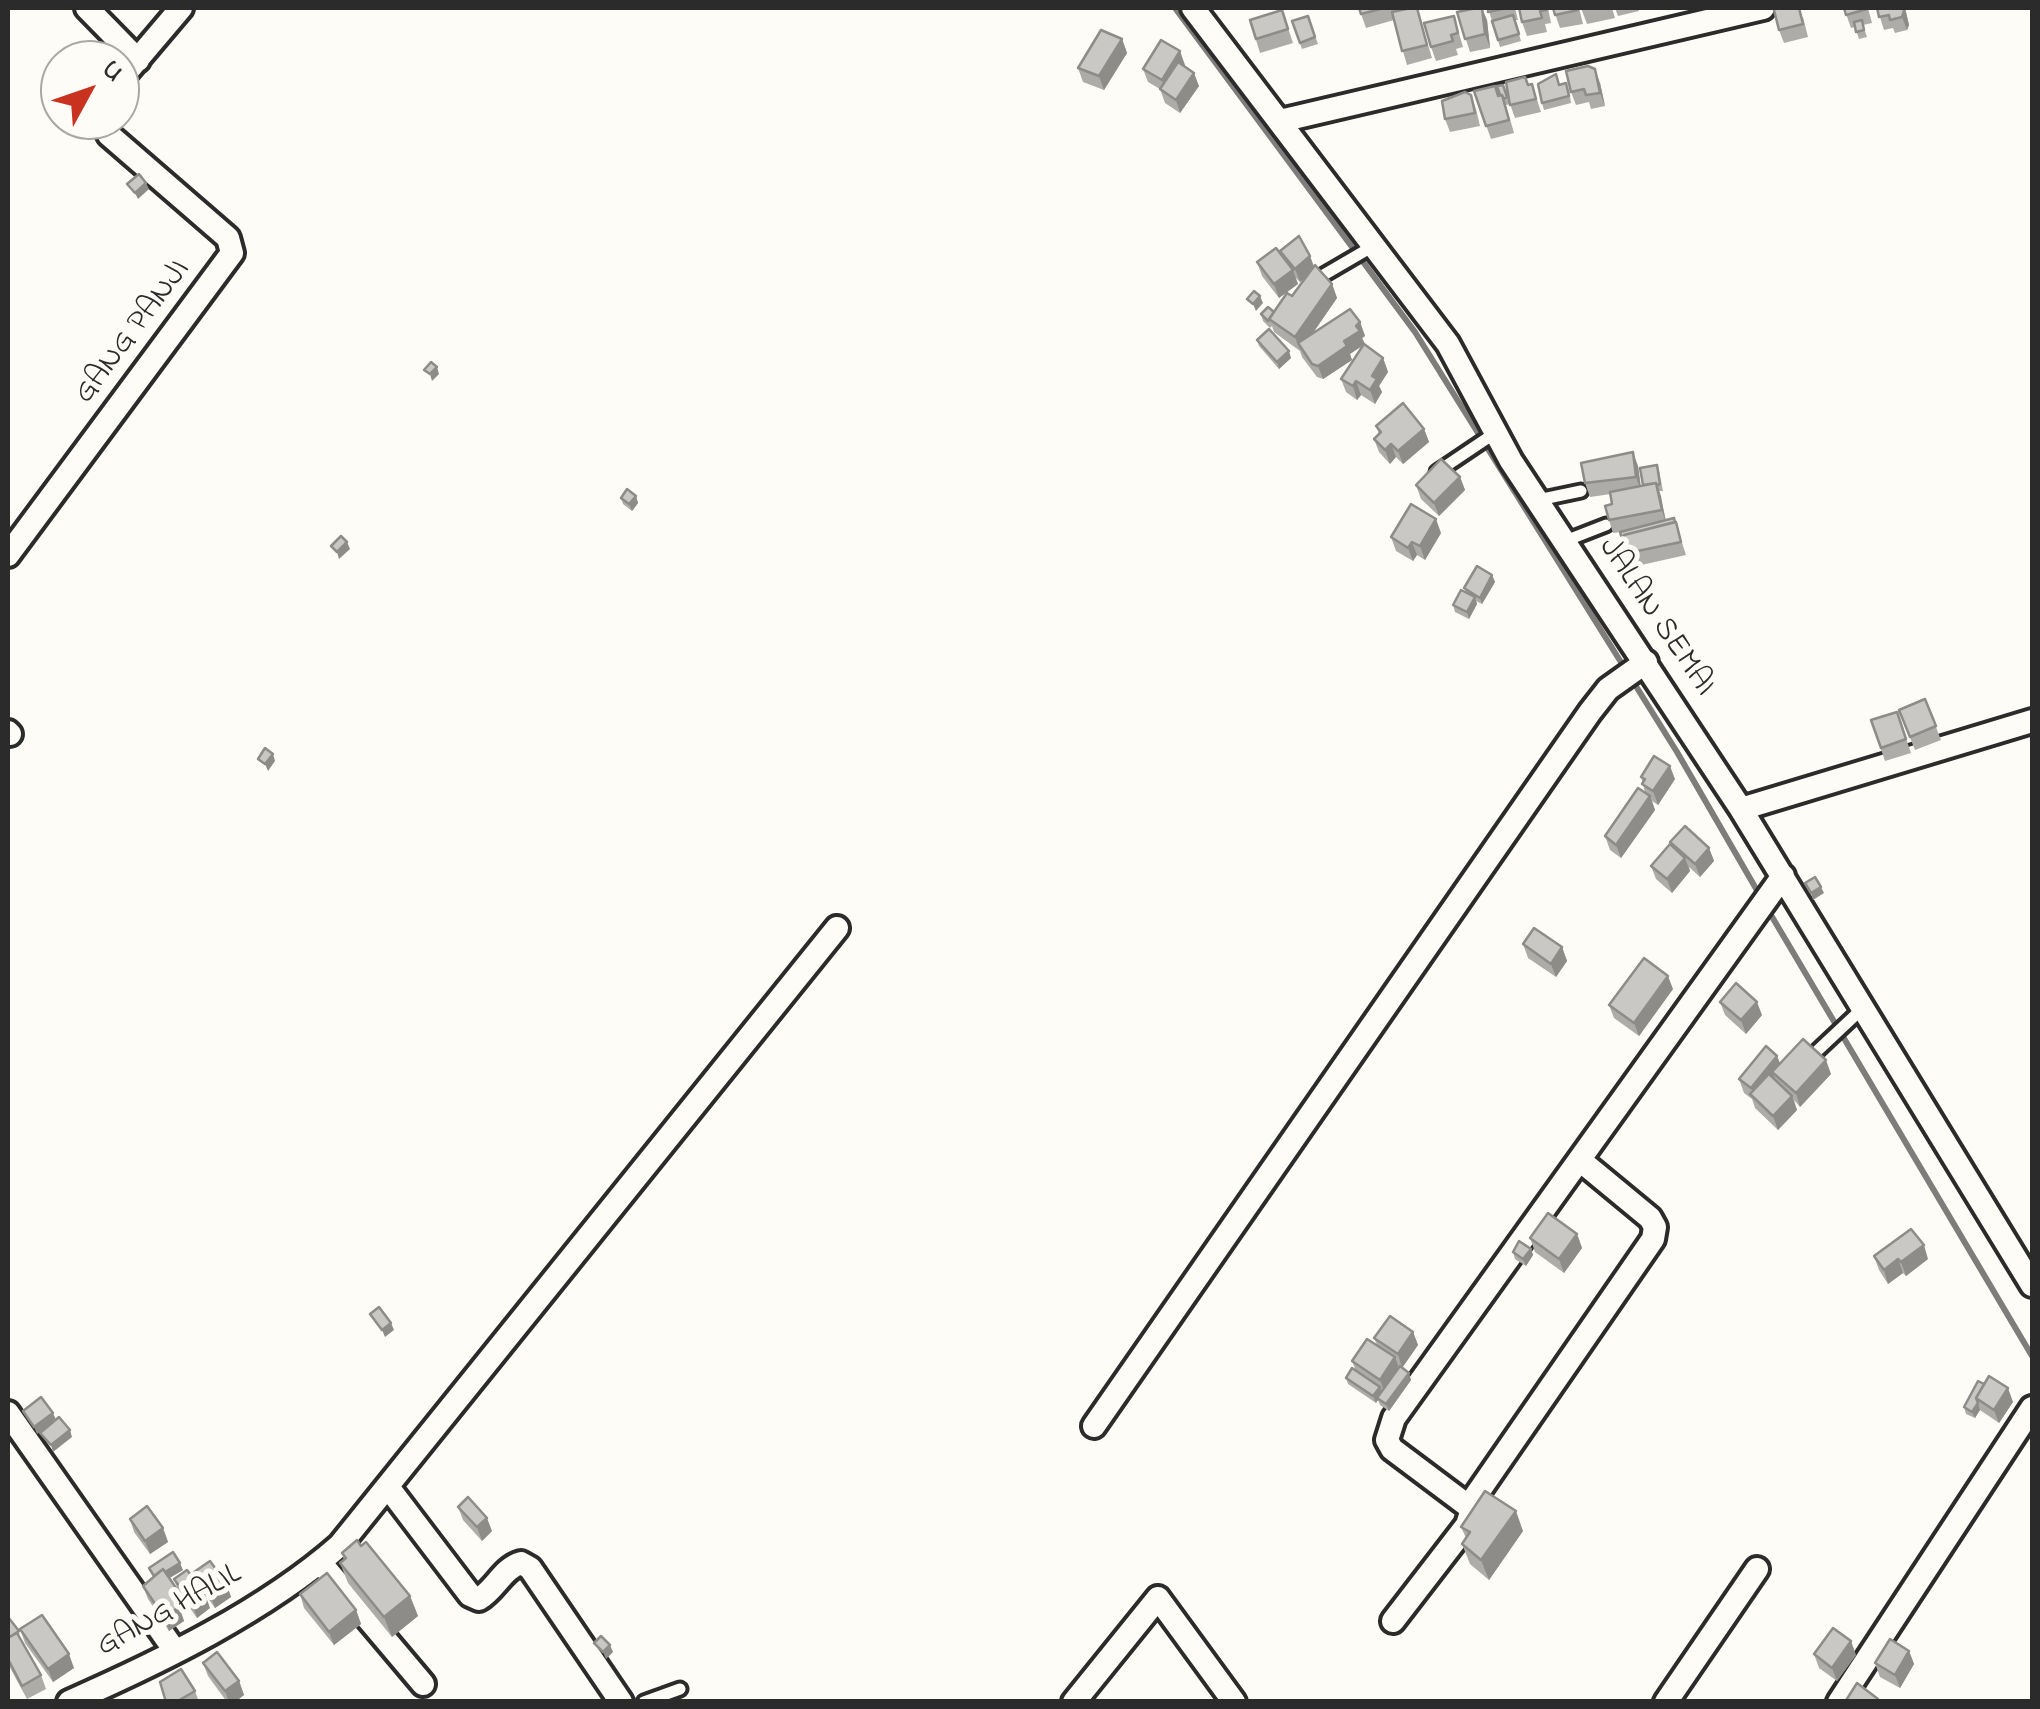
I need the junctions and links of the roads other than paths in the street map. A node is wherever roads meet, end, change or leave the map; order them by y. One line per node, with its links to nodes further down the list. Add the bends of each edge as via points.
1 (87, 8): 5 (street)
2 (181, 8): 6 (street)
3 (1763, 8): 7 (street)
4 (1203, 10): 7 (street, JALAN SEMAI)
5 (118, 40)
6 (140, 58)
7 (1280, 121): 9 (street, JALAN SEMAI)
8 (115, 140): 17 (street, GANG PANJI, via 228,238 232,253)
9 (1370, 249): 10 (lane); 11 (street, JALAN SEMAI, via 1448,344)
10 (1316, 280)
11 (1490, 437): 12 (lane); 14 (street, JALAN SEMAI)
12 (1436, 473)
13 (1581, 490): 14 (lane)
14 (1538, 500): 16 (street, JALAN SEMAI)
15 (1606, 525): 16 (lane)
16 (1564, 541): 18 (street, JALAN SEMAI)
17 (8, 555)
18 (1642, 664): 20 (street, JALAN SEMAI); 29 (street, via 1608,689)
19 (2032, 721): 20 (street)
20 (1741, 809): 21 (street, JALAN SEMAI)
21 (1780, 881): 23 (street, JALAN SEMAI); 25 (street)
22 (837, 928): 30 (street, GANG HALIL)
23 (1859, 1011): 24 (lane); 26 (street, JALAN SEMAI)
24 (1816, 1052)
25 (1581, 1161): 31 (street, via 1650,1218 1653,1238); 31 (street, via 1389,1430 1397,1454)
26 (2032, 1285)
27 (2032, 1408): 44 (street)
28 (8, 1413): 35 (street)
29 (1094, 1426)
30 (388, 1487): 32 (street, GANG HALIL); 39 (street, via 470,1595 486,1595 513,1565 530,1568)
31 (1470, 1504): 34 (street, via 1467,1525)
32 (320, 1562): 35 (street, GANG HALIL); 36 (street)
33 (1757, 1569): 43 (street)
34 (1393, 1622)
35 (175, 1652): 38 (street, GANG HALIL)
36 (422, 1684)
37 (680, 1689): 40 (lane)
38 (70, 1702)
39 (621, 1702)
40 (644, 1702)
41 (1074, 1702): 42 (street, via 1158,1598)
42 (1234, 1702)
43 (1666, 1702)
44 (1839, 1702)

